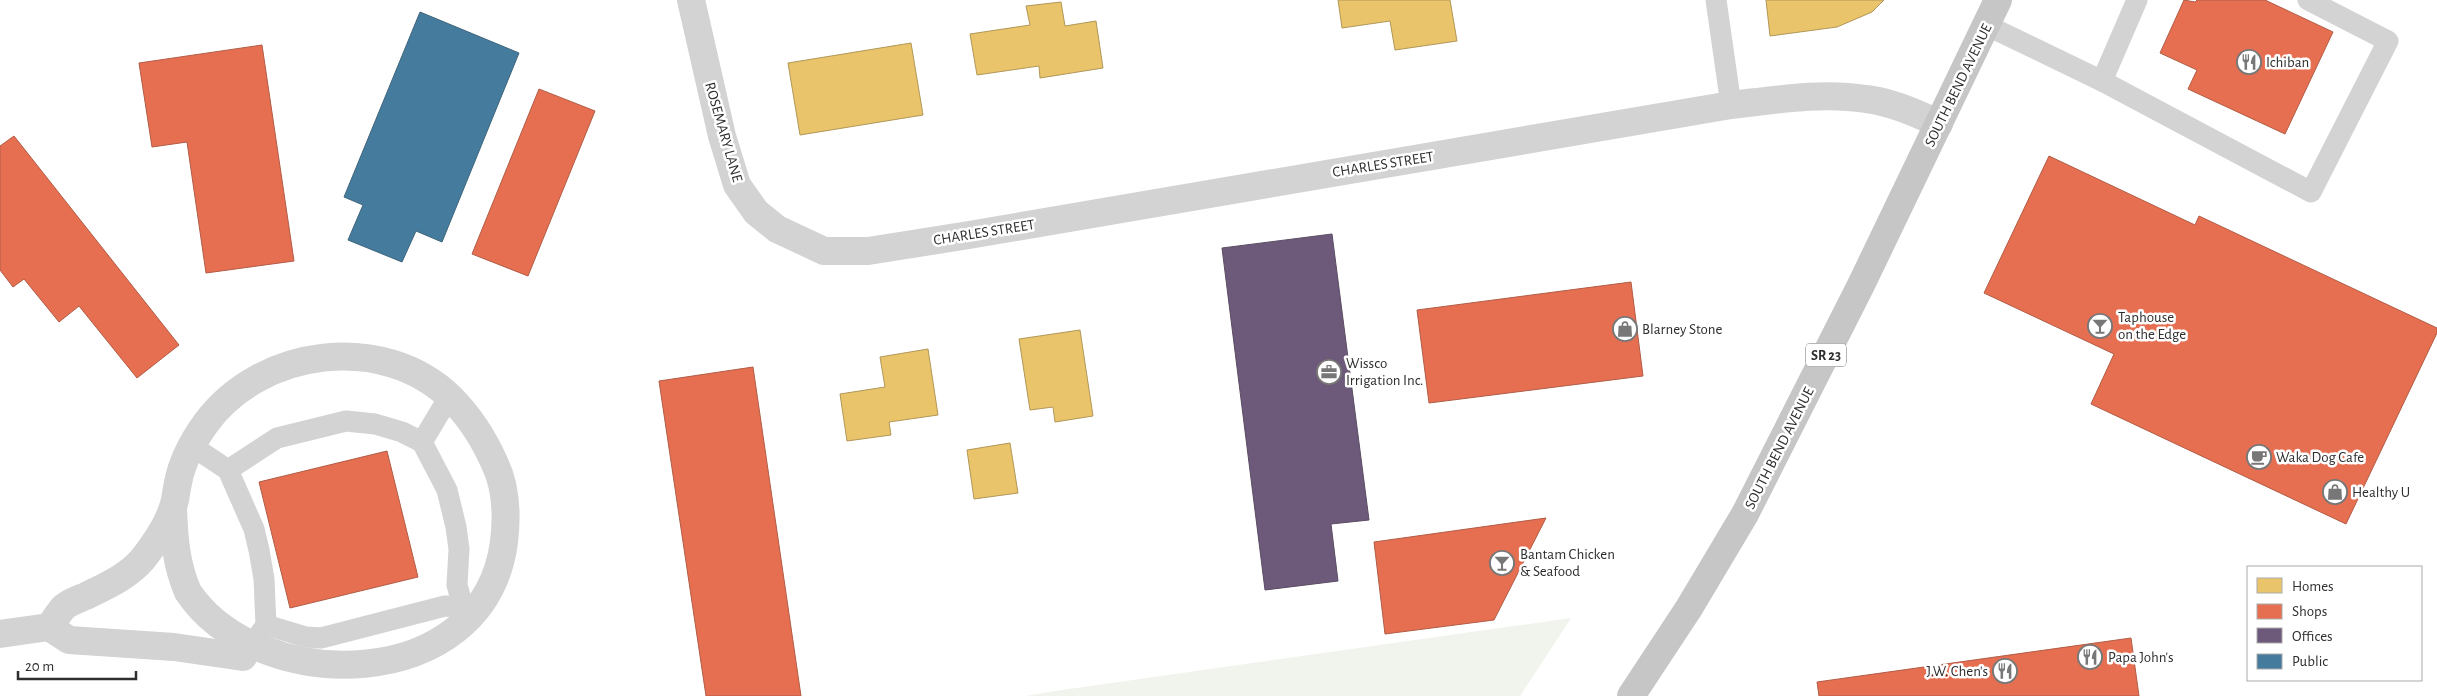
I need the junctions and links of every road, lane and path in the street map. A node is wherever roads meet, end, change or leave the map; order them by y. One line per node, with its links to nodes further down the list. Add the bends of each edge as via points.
1 (690, 0): 10 (street, ROSEMARY LANE, via 737,185 756,212 777,230)
2 (1716, 0): 8 (lane)
3 (1998, 0): 6 (main road, SOUTH BEND AVENUE / SR 23)
4 (2137, 0): 7 (lane)
5 (2308, 0): 7 (lane, via 2388,41 2311,192)
6 (1986, 25): 7 (lane); 9 (main road, SOUTH BEND AVENUE / SR 23)
7 (2102, 81)
8 (1731, 105): 9 (street, CHARLES STREET, via 1803,96 1866,99 1914,112); 10 (street, CHARLES STREET, via 969,236 868,251)
9 (1940, 124): 21 (main road, SOUTH BEND AVENUE / SR 23, via 1745,514)
10 (824, 251)
11 (449, 397): 12 (lane); 13 (street, via 425,379 367,358 336,356 306,359 251,381 227,399); 16 (street, via 478,429 497,467 504,497 506,527 502,557 493,586)
12 (422, 442): 14 (lane, via 376,424 346,421 277,438); 16 (lane, via 447,490 459,549 458,585)
13 (192, 446): 14 (lane); 15 (street, via 178,481)
14 (228, 470): 17 (lane, via 254,529 264,579)
15 (173, 508): 18 (street, via 142,560 117,581 65,606); 20 (street, via 174,537 188,592 221,639)
16 (470, 610): 17 (lane, via 445,606 321,638 306,638); 20 (street, via 460,636 438,655 413,671 376,683 326,687 297,682 269,672)
17 (266, 625): 20 (lane)
18 (49, 627): 19 (street); 20 (street, via 69,640 174,647)
19 (0, 634)
20 (243, 657)
21 (1631, 696)

